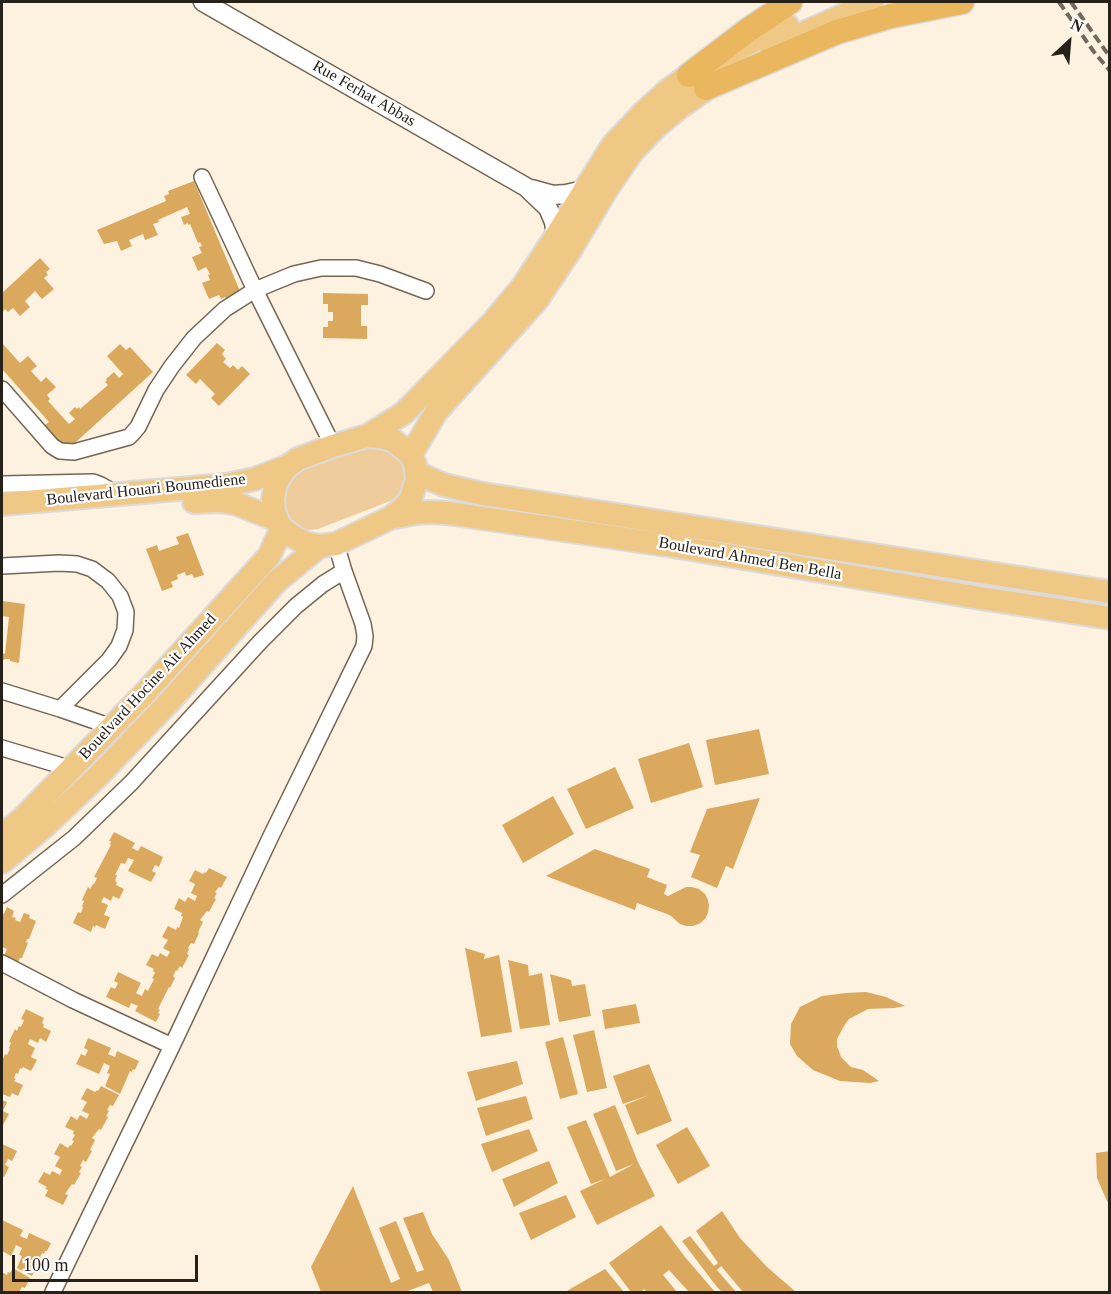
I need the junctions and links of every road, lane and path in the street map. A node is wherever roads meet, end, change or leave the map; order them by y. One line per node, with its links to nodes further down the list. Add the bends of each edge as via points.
1 (203, 2): 8 (street, Rue Ferhat Abbas)
2 (790, 2): 6 (highway, via 748,30)
3 (837, 2): 6 (main road, via 759,38)
4 (872, 2): 6 (main road)
5 (962, 2): 6 (highway, via 837,32)
6 (698, 82): 9 (main road, via 666,92 651,105 612,146); 16 (main road, via 680,107 632,152 537,300 436,412)
7 (202, 177): 11 (street)
8 (525, 187): 9 (street, Rue Ferhat Abbas, via 553,195); 10 (street, Rue Ferhat Abbas, via 548,208)
9 (585, 190): 10 (main road)
10 (556, 236): 14 (main road, via 524,286 493,322 404,413)
11 (255, 290): 12 (street, via 321,268 356,268); 13 (street, via 225,309 194,338 156,390 138,428 129,437 74,452 60,451); 15 (street)
12 (426, 291)
13 (2, 389)
14 (367, 436): 15 (main road); 16 (main road, via 394,441)
15 (333, 446): 17 (main road)
16 (414, 464): 22 (main road, via 417,479 410,501); 27 (main road, Boulevard Ahmed Ben Bella, via 444,485 483,494)
17 (288, 466): 19 (main road, Boulevard Houari Boumediene, via 226,485); 23 (main road, via 280,476 273,499)
18 (2, 484): 19 (street, via 93,482)
19 (117, 494): 20 (main road, Boulevard Houari Boumediene)
20 (2, 504)
21 (2, 518): 23 (main road, Boulevard Houari Boumediene, via 216,501 237,504)
22 (390, 518): 24 (main road); 28 (main road, Boulevard Ahmed Ben Bella, via 447,513)
23 (280, 524): 24 (main road, via 304,543); 31 (main road, Bouelvard Hocine Ait Ahmed, via 269,556)
24 (328, 545): 26 (street); 35 (main road, via 277,580 97,777)
25 (2, 566): 30 (street, via 77,564 92,568 120,596 126,612 119,646)
26 (344, 571): 36 (street, via 296,606 131,783 74,838); 38 (street, via 363,624 364,646)
27 (1110, 592)
28 (1110, 618)
29 (2, 691): 30 (street)
30 (60, 708): 31 (street)
31 (112, 727): 33 (main road, Bouelvard Hocine Ait Ahmed)
32 (2, 748): 33 (street)
33 (72, 769): 34 (main road, Bouelvard Hocine Ait Ahmed)
34 (2, 835)
35 (2, 862)
36 (2, 895)
37 (2, 963): 38 (street)
38 (172, 1046): 39 (street)
39 (53, 1293)

